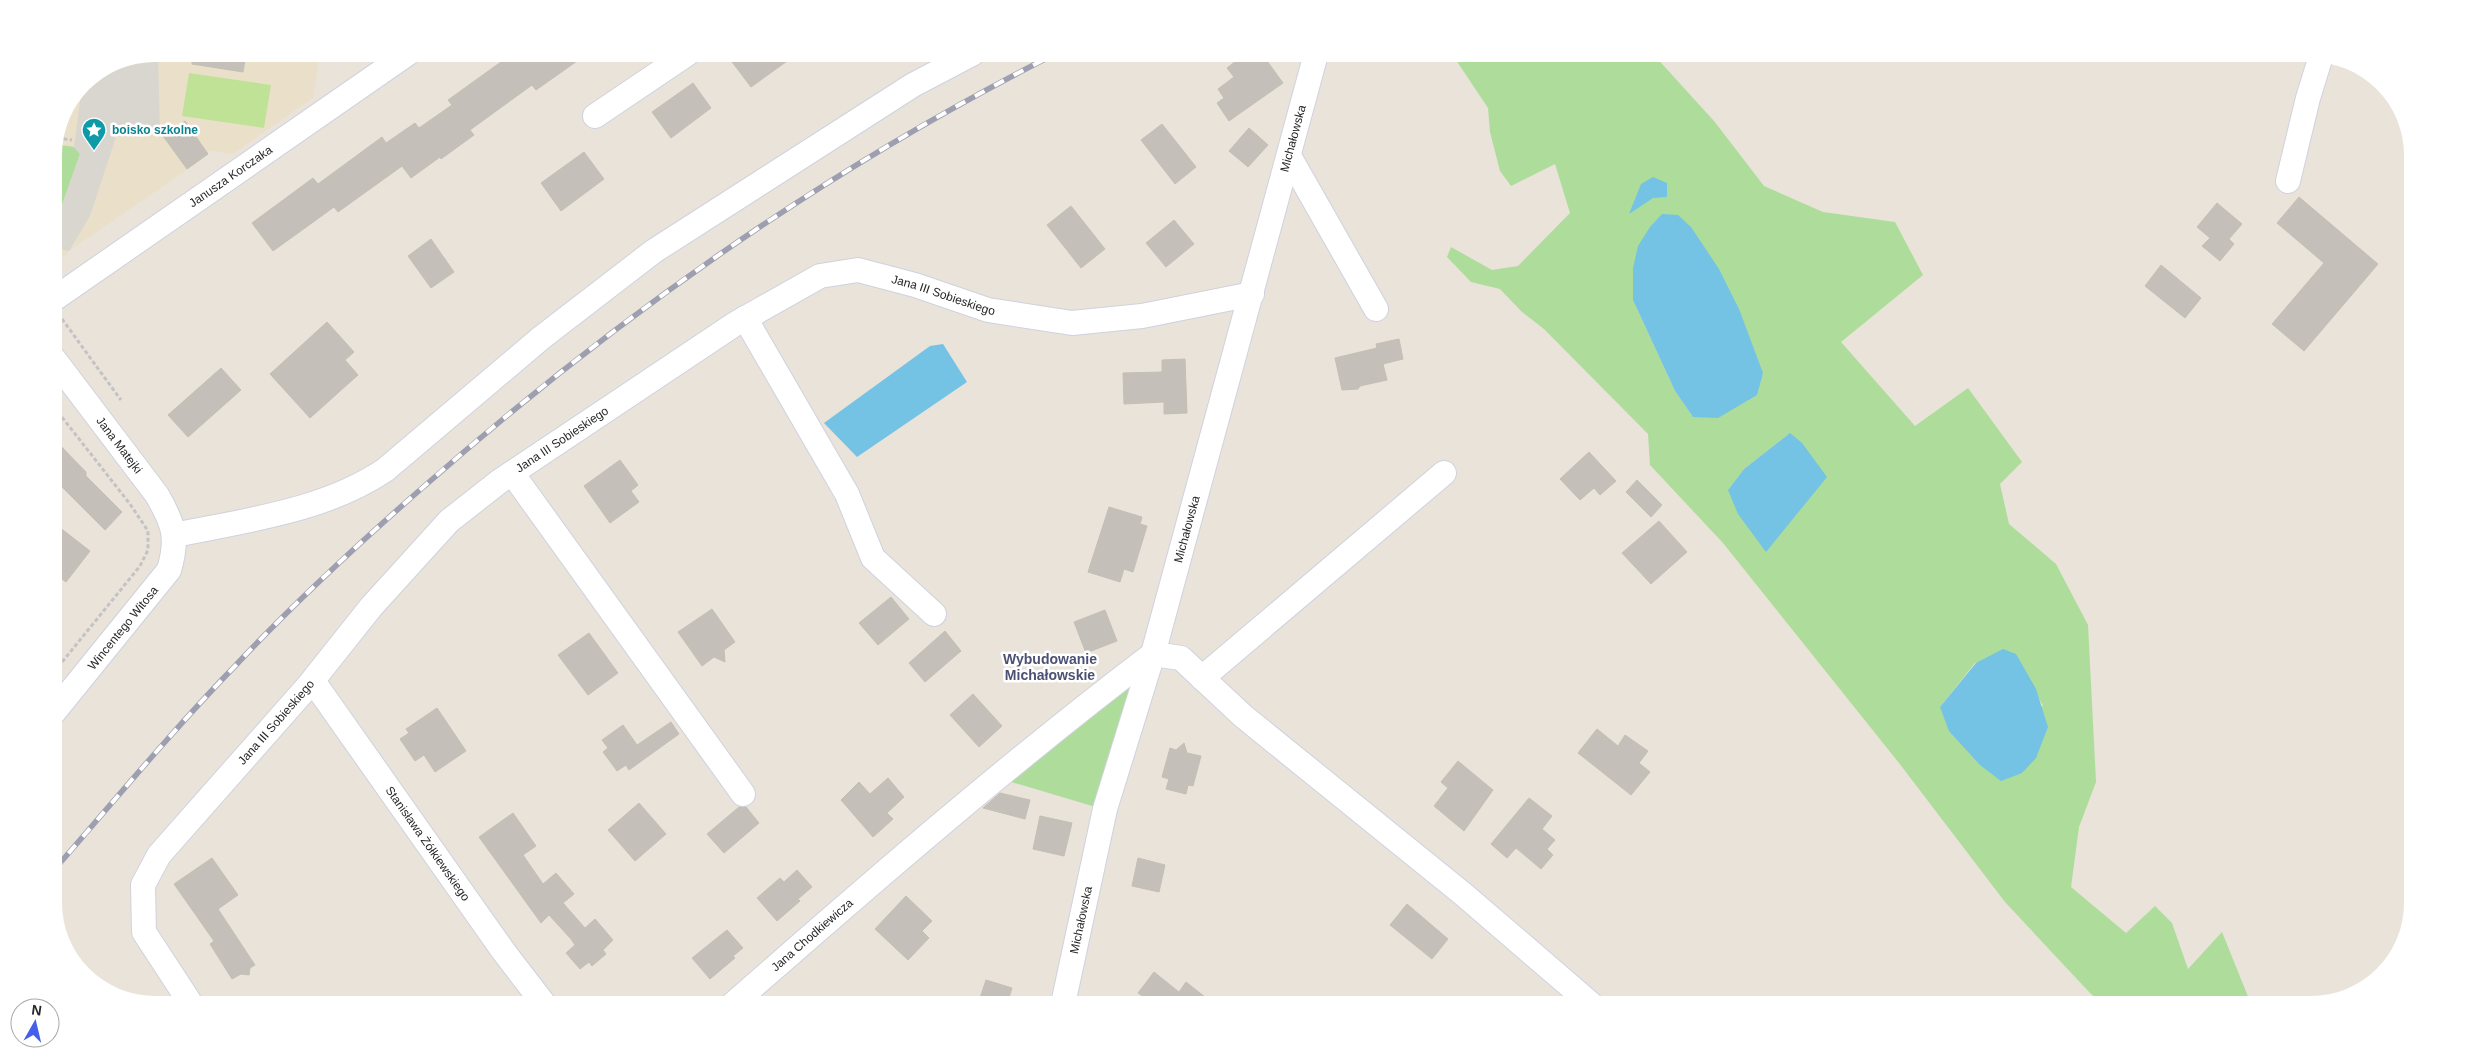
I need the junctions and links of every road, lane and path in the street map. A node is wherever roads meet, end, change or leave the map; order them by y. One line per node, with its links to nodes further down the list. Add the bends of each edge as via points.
1 (396, 62): 12 (street, Janusza Korczaka)
2 (675, 62): 6 (street)
3 (957, 62): 21 (street, via 913,85 654,251 541,338 370,480 310,506)
4 (1314, 62): 9 (street, Michałowska)
5 (2319, 63): 10 (street)
6 (595, 116)
7 (64, 139): 8 (path)
8 (72, 140)
9 (1289, 156): 11 (street, Michałowska); 13 (street)
10 (2288, 180)
11 (1252, 294): 15 (street, Jana III Sobieskiego, via 1142,316 1072,323 988,310 858,270 820,276); 23 (street, Michałowska)
12 (63, 304)
13 (1376, 309)
14 (63, 317): 17 (path)
15 (745, 318): 19 (street, Jana III Sobieskiego); 22 (street, via 847,494 874,558)
16 (63, 370): 21 (street, Jana Matejki, via 157,495)
17 (121, 400)
18 (63, 418): 24 (path, via 148,530 148,550 140,566)
19 (512, 473): 26 (street, Jana III Sobieskiego, via 449,521 371,607); 28 (street)
20 (1444, 473): 25 (street)
21 (175, 535): 27 (street, Wincentego Witosa, via 169,570)
22 (934, 614)
23 (1153, 654): 25 (street, via 1181,658); 31 (street, Jana Chodkiewicza, via 1068,718 890,866); 32 (street, Michałowska, via 1105,809)
24 (63, 661)
25 (1202, 678): 33 (street, via 1243,716 1463,894)
26 (313, 681): 29 (street, Jana III Sobieskiego, via 159,855 143,885 144,932); 30 (street, Stanisława Żółkiewskiego)
27 (63, 701)
28 (743, 794)
29 (186, 996)
30 (538, 996)
31 (742, 996)
32 (1065, 996)
33 (1582, 996)

